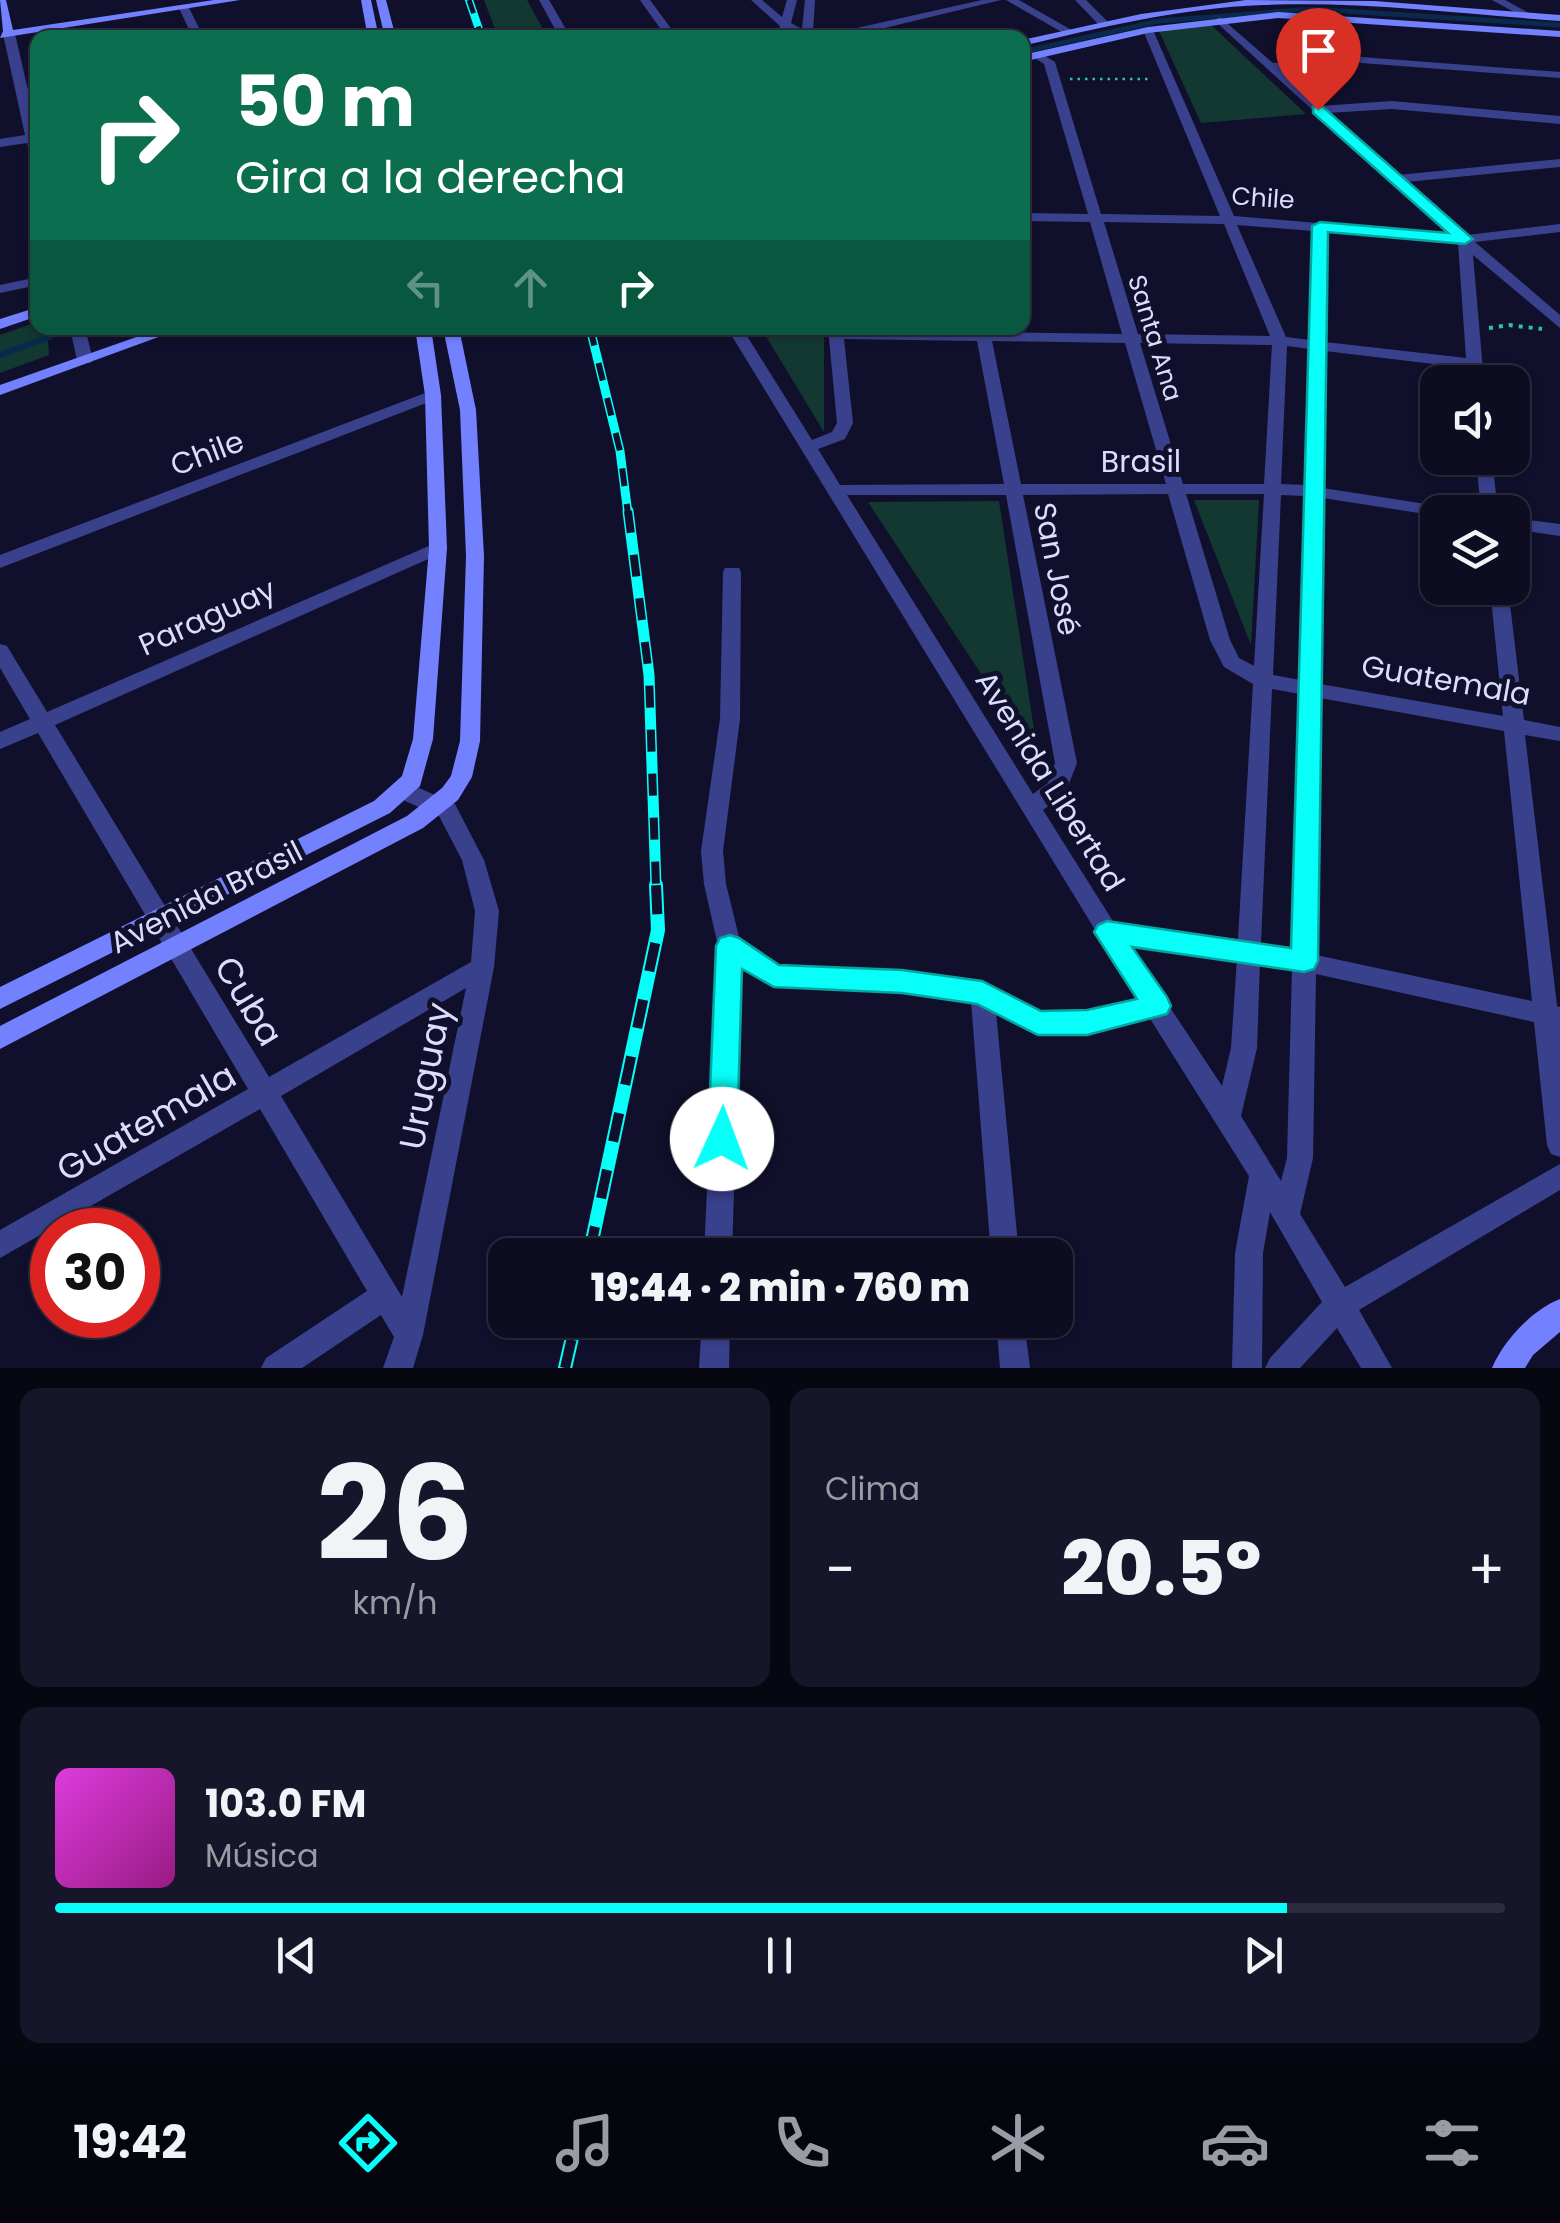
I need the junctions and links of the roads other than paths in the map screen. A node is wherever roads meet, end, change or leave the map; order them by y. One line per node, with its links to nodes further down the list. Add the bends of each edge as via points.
1 (2, 0): 33 (street)
2 (235, 0): 15 (street)
3 (366, 0): 23 (street)
4 (381, 0): 24 (street)
5 (544, 0): 25 (street)
6 (644, 0): 26 (street)
7 (756, 0): 27 (street)
8 (792, 0): 28 (street)
9 (810, 0): 29 (street)
10 (996, 0): 30 (street)
11 (1012, 0): 32 (street)
12 (1080, 0): 21 (street)
13 (1385, 0): 17 (street)
14 (1497, 0): 18 (street)
15 (182, 4): 22 (street); 33 (street)
16 (1202, 4): 17 (street); 21 (street)
17 (1400, 7): 18 (street)
18 (1529, 16): 19 (street)
19 (1560, 18)
20 (1220, 20): 31 (street); 34 (street, via 1308,16); 37 (street)
21 (1104, 23): 32 (street)
22 (195, 30)
23 (372, 30)
24 (388, 30)
25 (561, 30)
26 (667, 30)
27 (781, 30)
28 (784, 30)
29 (808, 30)
30 (861, 30)
31 (1148, 30): 36 (street); 48 (street)
32 (1069, 32): 35 (street)
33 (5, 34): 41 (street)
34 (1560, 34)
35 (1030, 41)
36 (1030, 58): 47 (street, Santa Ana, via 1049,62)
37 (1270, 66): 38 (street, via 1348,59); 39 (street)
38 (1560, 75)
39 (1318, 110): 40 (street, via 1392,105); 45 (street)
40 (1560, 120)
41 (30, 124)
42 (30, 139): 43 (street)
43 (0, 143)
44 (1560, 163): 45 (street)
45 (1396, 179): 51 (street)
46 (1030, 217): 47 (street, Chile)
47 (1093, 217): 48 (street, Chile); 65 (street, Santa Ana)
48 (1230, 220): 49 (street, Chile); 66 (street)
49 (1320, 226): 51 (street, Chile); 67 (street)
50 (1560, 228): 51 (street, Chile)
51 (1465, 239): 56 (street); 69 (street)
52 (30, 283): 53 (street)
53 (0, 289)
54 (30, 314): 55 (street)
55 (0, 324)
56 (1555, 327)
57 (1030, 333): 65 (street)
58 (79, 335): 68 (street)
59 (155, 335): 68 (street)
60 (424, 335): 71 (street)
61 (452, 335): 93 (street, via 468,410 476,556 470,741 461,776)
62 (740, 335): 72 (street, Avenida Libertad)
63 (835, 335): 72 (street, via 845,423 839,435)
64 (983, 335): 77 (street, San José)
65 (1129, 336): 66 (street); 75 (street, Santa Ana)
66 (1280, 340): 67 (street); 73 (street)
67 (1319, 344): 69 (street); 76 (street)
68 (85, 360): 70 (street)
69 (1474, 364)
70 (0, 390)
71 (433, 395): 81 (street); 82 (street, Chile)
72 (808, 447): 74 (street, Avenida Libertad)
73 (1270, 489): 75 (street, Brasil); 76 (street, Brasil); 86 (street)
74 (835, 490): 77 (street, Brasil); 94 (street, Avenida Libertad)
75 (1175, 491): 77 (street, Brasil); 86 (street, Santa Ana, via 1220,640 1232,662)
76 (1312, 491): 78 (street, Brasil); 87 (street)
77 (1014, 492): 94 (street, San José, via 1066,763 1057,788)
78 (1420, 508)
79 (1530, 526): 80 (street)
80 (1560, 530)
81 (438, 548): 88 (street, Paraguay); 92 (street, via 424,739 412,780)
82 (0, 562)
83 (732, 572): 97 (street, via 730,719 712,851)
84 (1500, 605): 89 (street)
85 (0, 651): 88 (street, Cuba)
86 (1261, 680): 87 (street, Guatemala); 99 (street)
87 (1310, 689): 89 (street, Guatemala); 100 (street)
88 (40, 724): 91 (street, Paraguay); 95 (street, Cuba)
89 (1514, 725): 90 (street, Guatemala); 105 (street)
90 (1560, 734)
91 (0, 741)
92 (402, 790): 93 (street); 95 (street)
93 (439, 806): 98 (street, Avenida Brasil); 101 (street, Uruguay, via 472,860 482,894)
94 (1030, 808): 96 (street, Avenida Libertad)
95 (158, 919): 98 (street, Cuba); 103 (street)
96 (1107, 932): 99 (street); 104 (street, Avenida Libertad)
97 (730, 946): 102 (street, via 774,976); 113 (street)
98 (175, 947): 106 (street, Avenida Brasil); 107 (street, Cuba)
99 (1250, 950): 100 (street); 108 (street, via 1244,1048)
100 (1304, 961): 105 (street); 112 (street, via 1300,1158)
101 (482, 967): 107 (street, Guatemala); 119 (street, Uruguay)
102 (982, 993): 104 (street, via 1038,1023 1087,1022); 114 (street)
103 (0, 999)
104 (1158, 1006): 108 (street, Avenida Libertad)
105 (1553, 1016): 109 (street)
106 (0, 1038)
107 (265, 1094): 115 (street, Guatemala); 116 (street, Cuba)
108 (1228, 1117): 110 (street, Avenida Libertad)
109 (1560, 1145)
110 (1262, 1176): 112 (street, Avenida Libertad); 127 (street, via 1249,1253)
111 (1560, 1176): 117 (street)
112 (1286, 1217): 117 (street, Avenida Libertad)
113 (719, 1238)
114 (1004, 1238)
115 (0, 1245)
116 (386, 1295): 119 (street, Cuba); 123 (street)
117 (1337, 1307): 122 (street); 129 (street, Avenida Libertad)
118 (1560, 1313): 130 (street)
119 (409, 1335): 124 (street, Uruguay)
120 (715, 1338): 125 (street)
121 (1012, 1338): 126 (street)
122 (1302, 1355): 128 (street)
123 (276, 1368)
124 (398, 1368)
125 (714, 1368)
126 (1014, 1368)
127 (1247, 1368)
128 (1280, 1368)
129 (1377, 1368)
130 (1507, 1368)

